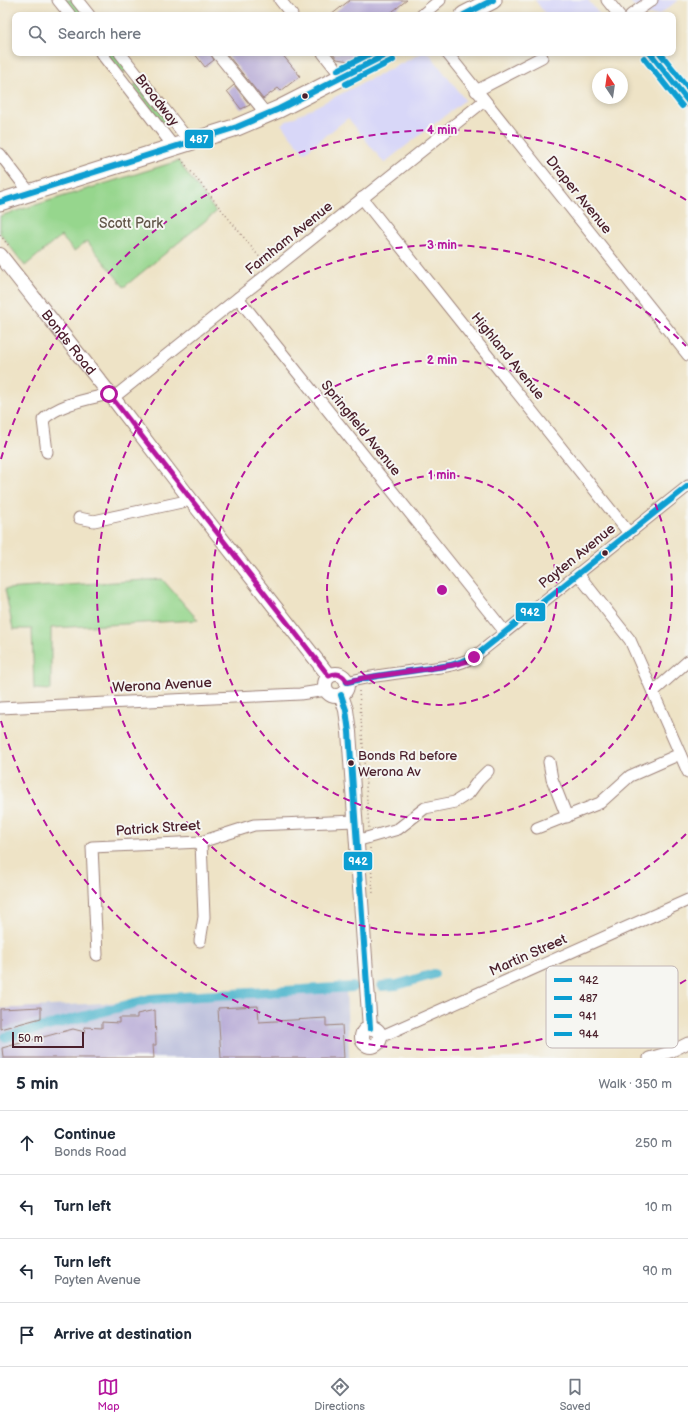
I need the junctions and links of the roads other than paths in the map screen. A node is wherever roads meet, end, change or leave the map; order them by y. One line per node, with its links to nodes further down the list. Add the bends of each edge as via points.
1 (58, 0): 8 (street)
2 (77, 0): 9 (street)
3 (280, 0): 10 (street)
4 (440, 0): 11 (street)
5 (493, 0): 12 (highway)
6 (607, 0): 13 (street)
7 (652, 0): 14 (street)
8 (68, 12)
9 (87, 12)
10 (290, 12)
11 (426, 12)
12 (470, 12)
13 (617, 12)
14 (635, 12)
15 (103, 56): 25 (street, Broadway)
16 (122, 56): 23 (street, Broadway)
17 (219, 56): 29 (street)
18 (325, 56): 24 (street)
19 (383, 56): 24 (highway)
20 (449, 56): 26 (street, Draper Avenue)
21 (652, 56): 28 (street)
22 (542, 57): 26 (street)
23 (136, 74): 25 (street); 30 (street, Broadway)
24 (342, 78): 29 (highway)
25 (124, 82): 31 (street, Broadway)
26 (476, 91): 27 (street, Draper Avenue)
27 (484, 101): 36 (street, Farnham Avenue); 40 (street, Draper Avenue)
28 (688, 101)
29 (267, 115): 32 (highway)
30 (173, 119): 31 (street); 32 (street, Broadway)
31 (161, 129): 33 (street, Broadway)
32 (190, 142): 33 (highway)
33 (178, 153): 35 (highway)
34 (0, 154): 35 (street)
35 (30, 193): 37 (highway)
36 (362, 198): 39 (street, Farnham Avenue); 46 (street, Highland Avenue)
37 (0, 202)
38 (0, 255): 41 (main road, Bonds Road)
39 (238, 298): 41 (street, Farnham Avenue); 48 (street, Springfield Avenue)
40 (688, 355)
41 (111, 396): 42 (street, via 72,404 48,415 43,420); 44 (main road, Bonds Road)
42 (47, 452)
43 (688, 486): 46 (street, Payten Avenue)
44 (191, 500): 45 (street, via 94,521); 50 (main road, Bonds Road)
45 (79, 518)
46 (630, 533): 47 (street, Payten Avenue)
47 (578, 574): 48 (street, Payten Avenue); 53 (street, via 630,640)
48 (505, 632): 51 (street, Payten Avenue, via 474,657 460,664)
49 (688, 661): 53 (street)
50 (329, 676): 51 (main road, via 340,674); 52 (main road, via 325,684)
51 (347, 682): 54 (main road, via 346,691)
52 (326, 690): 54 (main road, via 334,696); 55 (street, Werona Avenue, via 300,694)
53 (653, 692): 56 (street)
54 (341, 695): 61 (main road, via 349,732)
55 (0, 708)
56 (680, 754): 59 (street); 60 (street, via 630,776 600,803)
57 (549, 762): 60 (street, via 552,780)
58 (488, 771): 63 (street, via 469,793 455,802 425,808 398,829)
59 (688, 772)
60 (566, 817): 62 (street)
61 (355, 821): 63 (main road); 64 (street, Patrick Street, via 254,825)
62 (536, 828)
63 (356, 840): 71 (main road, via 370,1028 362,1036 366,1044)
64 (201, 842): 66 (street, via 204,917); 67 (street, Patrick Street, via 92,847)
65 (688, 900): 69 (street, Martin Street)
66 (200, 941)
67 (97, 955)
68 (546, 966): 71 (street, Martin Street)
69 (547, 966)
70 (688, 1043): 72 (street)
71 (374, 1047)
72 (649, 1058)

